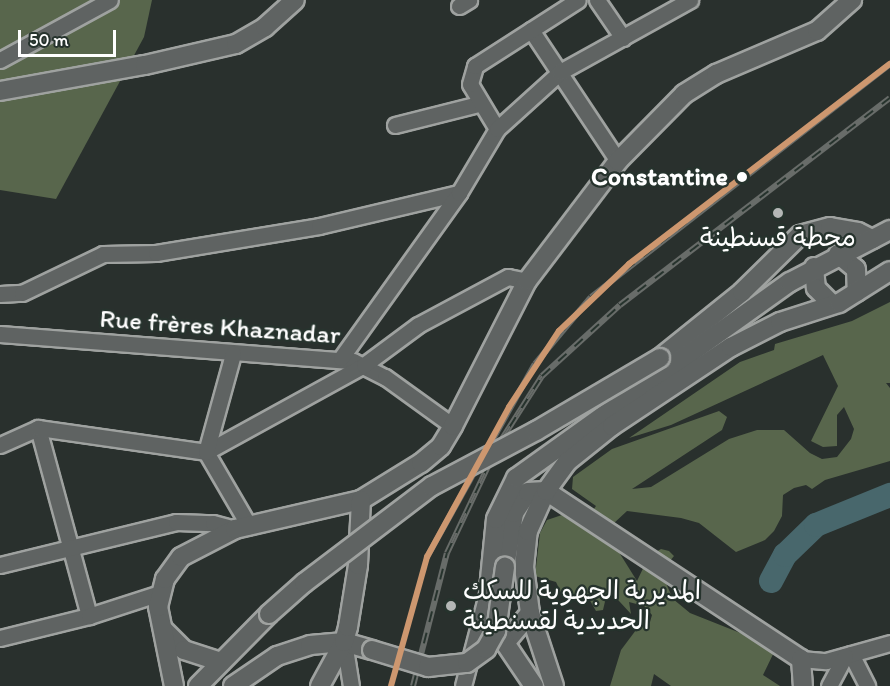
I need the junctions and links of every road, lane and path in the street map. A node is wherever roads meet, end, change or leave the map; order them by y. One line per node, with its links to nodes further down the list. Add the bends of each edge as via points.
1 (110, 0): 9 (street)
2 (295, 0): 11 (main road, via 265,27 236,44 146,65)
3 (578, 0): 7 (street)
4 (597, 0): 8 (street)
5 (690, 0): 8 (street)
6 (852, 0): 15 (main road, via 817,31 716,75 684,94)
7 (531, 30): 10 (street); 12 (street, via 475,66 470,84)
8 (622, 38): 10 (street)
9 (0, 60)
10 (560, 72): 14 (street); 15 (street)
11 (0, 91)
12 (478, 104): 13 (street); 14 (street)
13 (395, 125)
14 (497, 129): 16 (street)
15 (618, 161): 22 (main road)
16 (459, 193): 24 (street, via 319,226 156,253 103,254 36,287); 30 (street)
17 (890, 230): 18 (main road)
18 (872, 239): 19 (main road); 27 (main road, via 830,227 800,235 742,292)
19 (838, 255): 20 (main road); 23 (main road, via 856,269)
20 (814, 267): 25 (main road, via 816,288); 26 (main road)
21 (890, 271): 23 (main road)
22 (527, 281): 31 (street, via 508,277 418,325); 32 (main road)
23 (857, 292): 25 (main road)
24 (0, 294)
25 (832, 304): 36 (main road, via 731,347 601,434 567,462)
26 (749, 310): 27 (main road); 41 (main road, via 516,478 496,519)
27 (697, 327): 52 (main road, bridge, via 660,358 432,486 304,583)
28 (0, 334): 29 (street, Rue frères Khaznadar)
29 (233, 354): 30 (street, Rue frères Khaznadar); 35 (street)
30 (341, 358): 31 (street, Rue frères Khaznadar)
31 (364, 365): 32 (street, Rue frères Khaznadar); 35 (street)
32 (453, 426): 37 (main road, via 441,446 422,463)
33 (38, 428): 34 (street); 35 (street); 39 (street)
34 (0, 445)
35 (207, 452): 38 (street)
36 (546, 491): 43 (main road, via 525,547); 47 (main road, bridge, via 528,492 518,506 509,530 496,631 486,649 467,663 428,668); 50 (main road)
37 (361, 500): 38 (main road); 47 (main road, via 358,565)
38 (242, 528): 39 (street, via 176,522); 42 (main road, via 181,557)
39 (71, 549): 40 (street); 44 (street)
40 (0, 565)
41 (489, 589): 48 (main road, via 492,615); 58 (street)
42 (160, 593): 44 (street); 45 (main road)
43 (530, 613): 48 (main road); 60 (main road)
44 (89, 616): 46 (street)
45 (158, 621): 52 (main road, via 184,650); 53 (main road)
46 (0, 638)
47 (344, 642): 55 (main road, via 309,645 277,656); 56 (main road); 57 (street)
48 (505, 643): 59 (main road)
49 (890, 643): 51 (street)
50 (794, 655): 51 (street, via 817,662); 61 (main road)
51 (848, 655): 62 (street); 63 (street)
52 (221, 662): 54 (main road)
53 (174, 686)
54 (198, 686)
55 (233, 686)
56 (320, 686)
57 (351, 686)
58 (463, 686)
59 (534, 686)
60 (554, 686)
61 (803, 686)
62 (829, 686)
63 (867, 686)

